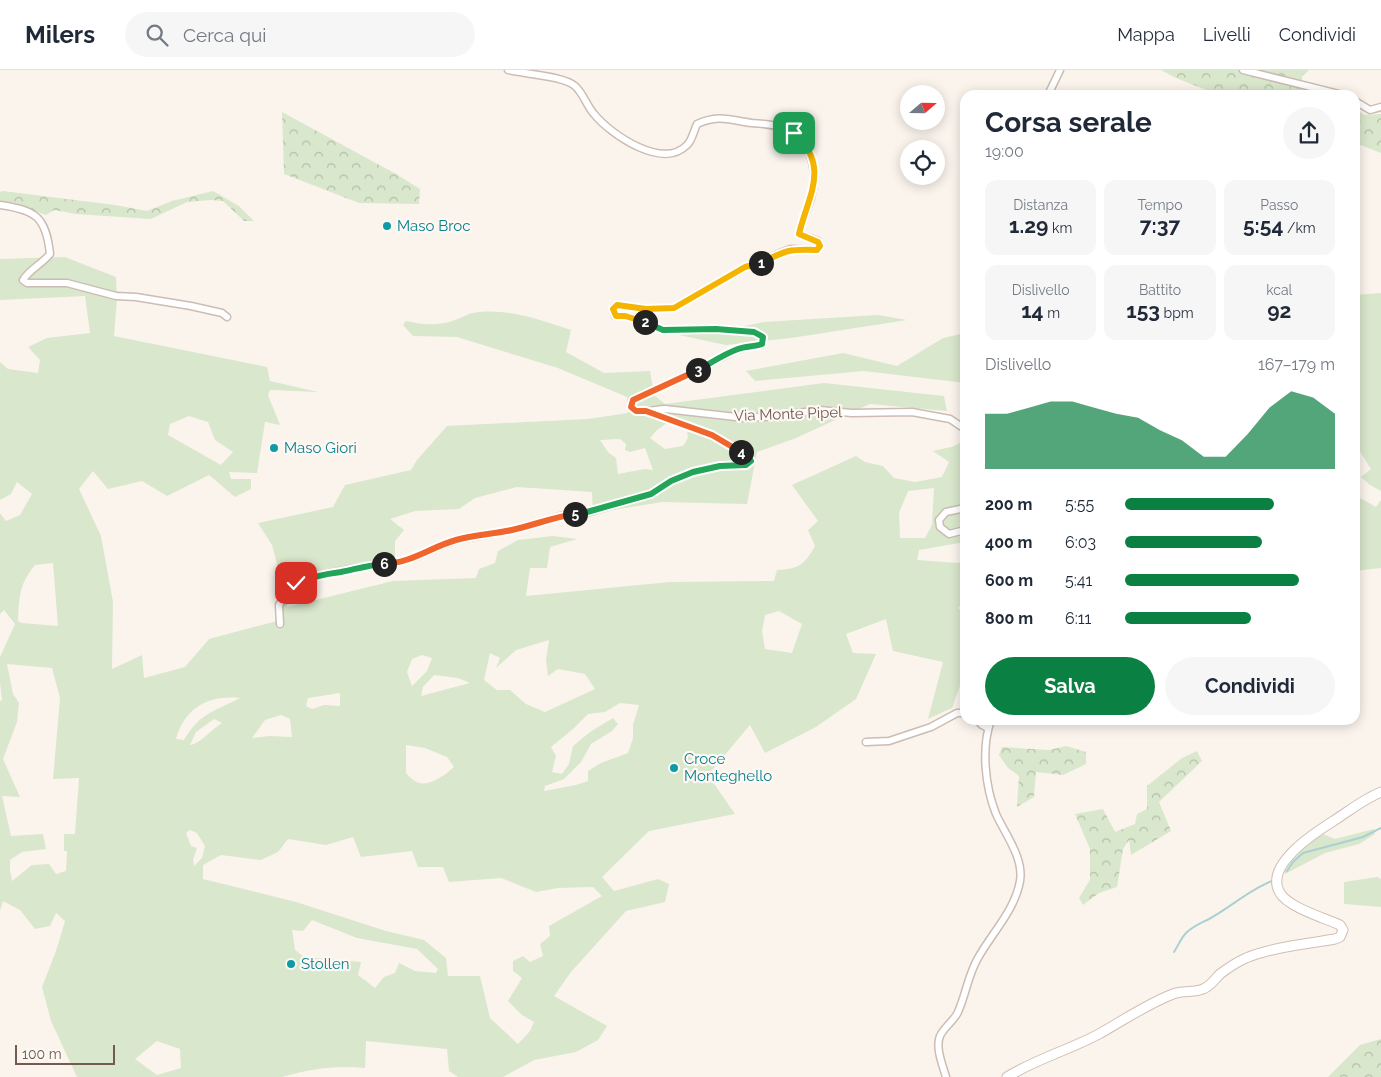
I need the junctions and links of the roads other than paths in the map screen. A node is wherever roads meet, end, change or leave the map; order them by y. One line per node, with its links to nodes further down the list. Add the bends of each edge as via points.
1 (508, 70): 10 (street, via 565,80 576,86 593,114 608,128 633,146 649,151 674,153 688,145 697,124 719,117 784,128 809,150 814,179 799,234 818,242 817,250 791,249 745,267 674,308 617,305 613,309 616,316 646,322 663,330 716,329 754,332 763,337 762,344 756,347 738,349 633,400 631,407 636,411)
2 (1060, 70): 4 (street)
3 (1243, 70): 5 (street)
4 (1050, 90)
5 (1323, 90)
6 (1360, 104): 7 (street, via 1370,110)
7 (1381, 107)
8 (0, 205): 9 (street, via 36,216 46,230 50,254 22,280 27,283 67,283 116,296 191,306)
9 (227, 317)
10 (646, 411): 11 (street, Via Monte Pipel, via 665,409 745,418 819,410 912,412 950,419); 14 (street, via 712,435 746,454 751,461 746,465 693,472 651,494 587,512 456,540 416,558 311,577 296,583 279,605)
11 (960, 426)
12 (960, 509): 13 (street, via 946,512 939,520 940,527 949,534)
13 (960, 531)
14 (280, 624)
15 (960, 713): 19 (street, via 889,741)
16 (982, 725): 18 (street)
17 (989, 725): 18 (street)
18 (988, 728): 21 (street, via 990,794 1014,850 1020,881 1007,912 977,959 957,1015 940,1036 938,1044)
19 (866, 742)
20 (1381, 792): 22 (street, via 1309,837 1295,849 1278,874 1277,888 1285,900 1340,925 1340,937 1246,958 1202,990 1172,994 1060,1053 1025,1065)
21 (946, 1077)
22 (1007, 1077)

